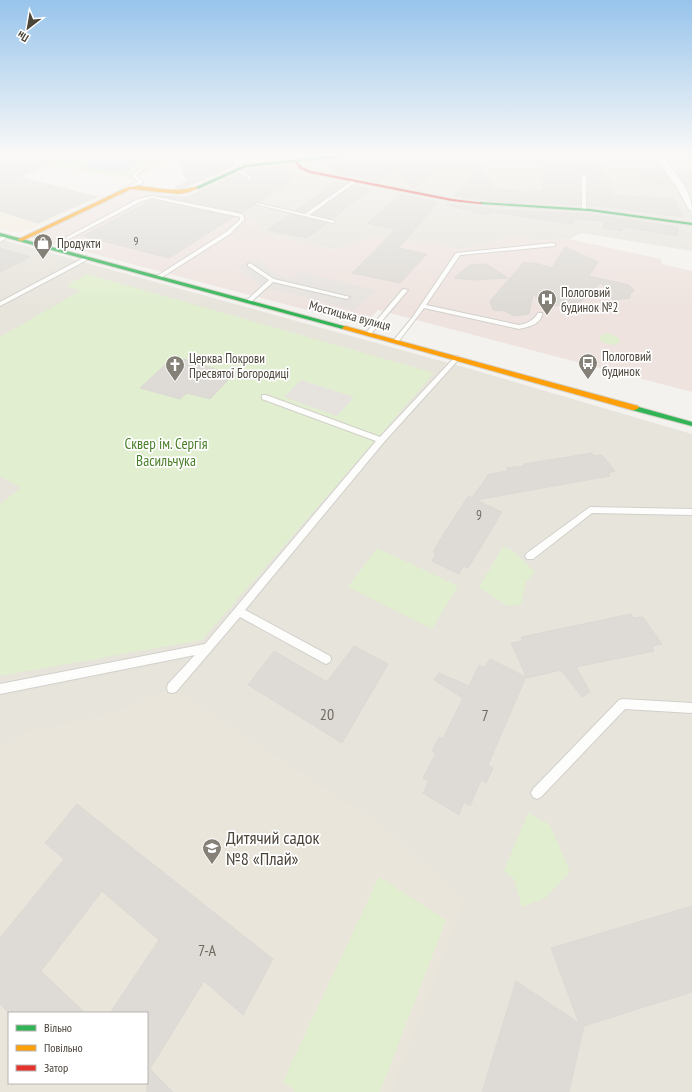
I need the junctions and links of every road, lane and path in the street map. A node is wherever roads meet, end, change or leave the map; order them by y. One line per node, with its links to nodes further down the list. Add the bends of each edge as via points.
1 (93, 206): 14 (street)
2 (129, 206): 13 (lane)
3 (196, 206): 18 (lane, via 240,215 242,220 228,233)
4 (266, 206): 9 (lane)
5 (320, 206): 9 (lane)
6 (513, 206): 8 (street)
7 (584, 206): 8 (lane)
8 (584, 210): 11 (street)
9 (305, 216): 10 (lane)
10 (333, 222)
11 (692, 224)
12 (2, 237): 14 (street, Мостицька вулиця)
13 (67, 238)
14 (20, 240): 16 (street, Мостицька вулиця)
15 (553, 245): 24 (lane, via 458,254)
16 (87, 258): 18 (street, Мостицька вулиця); 23 (lane)
17 (250, 265): 19 (lane)
18 (159, 277): 22 (street, Мостицька вулиця)
19 (272, 280): 21 (lane); 22 (lane)
20 (405, 290): 26 (lane)
21 (347, 296)
22 (248, 302): 26 (street, Мостицька вулиця)
23 (0, 304)
24 (423, 306): 25 (lane, via 519,326 531,324); 27 (lane)
25 (540, 314)
26 (368, 334): 27 (street, Мостицька вулиця)
27 (396, 341): 28 (street, Мостицька вулиця)
28 (457, 358): 30 (street, Мостицька вулиця); 31 (lane)
29 (264, 397): 31 (lane)
30 (692, 424)
31 (381, 440): 34 (lane)
32 (692, 512): 33 (lane, via 590,510)
33 (530, 556)
34 (238, 611): 35 (lane); 36 (lane)
35 (208, 648): 37 (lane); 38 (lane)
36 (326, 659)
37 (172, 688)
38 (0, 689)
39 (692, 708): 40 (lane, via 623,704)
40 (537, 793)

